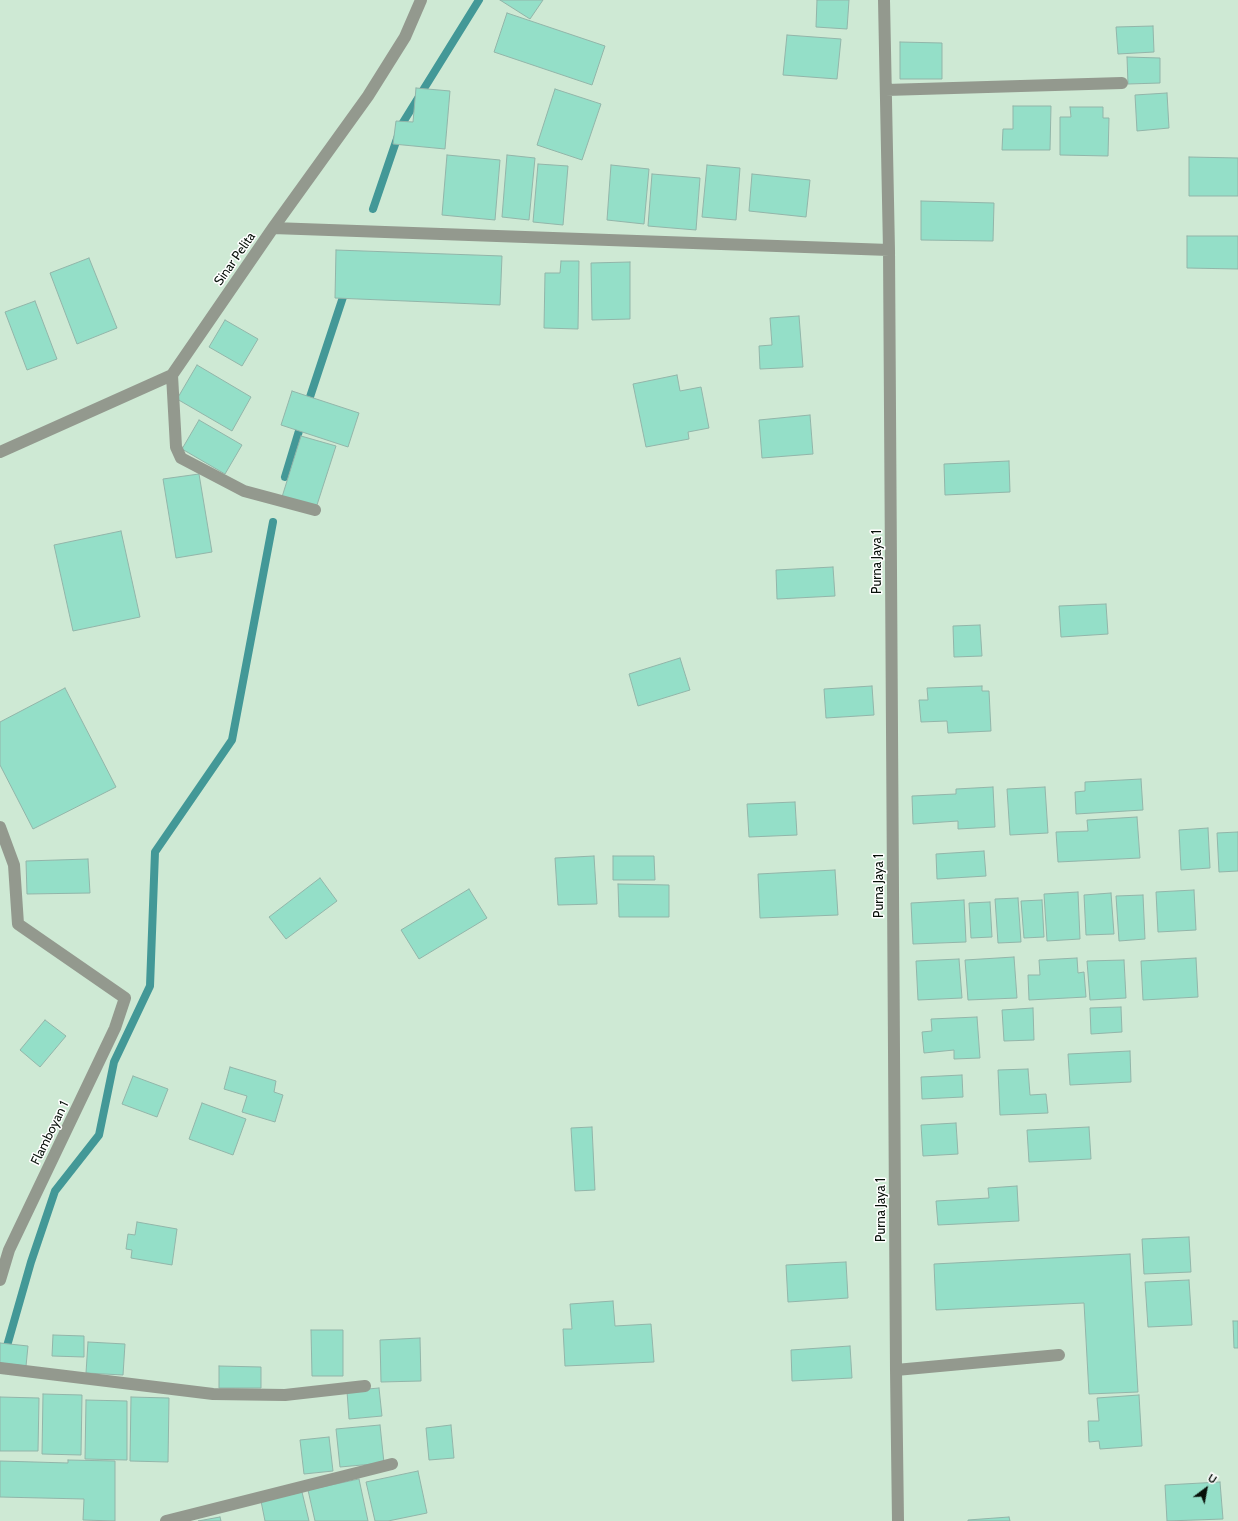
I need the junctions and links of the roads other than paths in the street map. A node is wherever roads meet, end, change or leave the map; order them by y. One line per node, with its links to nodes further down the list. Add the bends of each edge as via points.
1 (421, 0): 5 (street, Sinar Pelita, via 405,37 368,96)
2 (884, 0): 4 (street, Purna Jaya 1)
3 (1122, 84): 4 (street)
4 (886, 90): 6 (street, Purna Jaya 1)
5 (273, 228): 6 (street); 7 (street, Sinar Pelita)
6 (889, 250): 14 (street, Purna Jaya 1)
7 (172, 375): 8 (street); 9 (street, via 176,447 181,458 244,491)
8 (0, 452)
9 (315, 510)
10 (0, 827): 11 (street, Flamboyan 1, via 14,865 18,924 125,998 116,1028 9,1250)
11 (0, 1280)
12 (1059, 1355): 14 (street)
13 (0, 1368): 15 (street, via 212,1394 285,1394)
14 (896, 1370): 18 (street, Purna Jaya 1)
15 (365, 1386)
16 (392, 1464): 17 (street)
17 (166, 1521)
18 (898, 1521)

